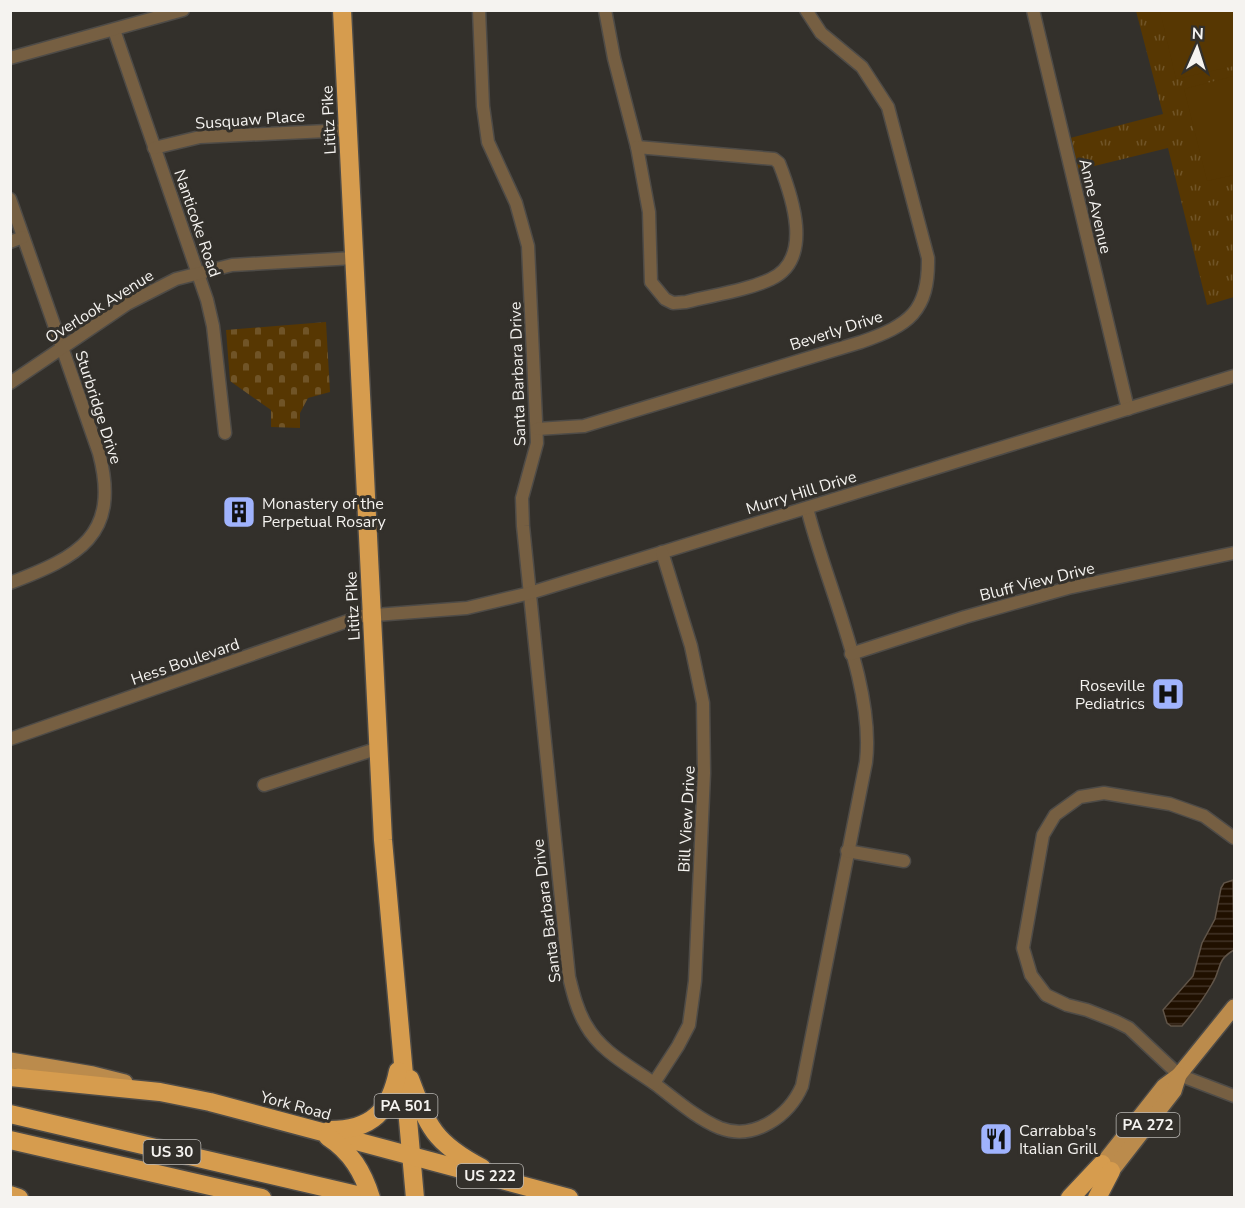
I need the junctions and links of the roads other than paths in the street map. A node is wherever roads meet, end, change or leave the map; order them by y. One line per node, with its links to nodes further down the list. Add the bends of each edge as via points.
1 (183, 10): 7 (street)
2 (342, 10): 9 (highway, Lititz Pike / PA 501)
3 (479, 10): 21 (street, Santa Barbara Drive, via 486,131 523,221 528,246)
4 (605, 10): 10 (street)
5 (806, 10): 21 (street, Beverly Drive, via 821,33 862,67 888,107 928,258 928,282 922,301 896,328 861,342 584,426)
6 (1033, 10): 20 (street, Anne Avenue)
7 (114, 30): 8 (street); 11 (street, Nanticoke Road)
8 (10, 58)
9 (348, 130): 11 (street, Susquaw Place, via 200,137); 15 (highway, Lititz Pike / PA 501)
10 (637, 147): 10 (street, via 774,159 779,163 798,235 785,268 772,279 686,302 665,299 651,282 649,212)
11 (154, 148): 16 (street, Nanticoke Road)
12 (10, 199): 13 (street, Sturbridge Drive)
13 (23, 237): 14 (street); 17 (street, Sturbridge Drive)
14 (10, 242)
15 (354, 258): 16 (street, Overlook Avenue, via 262,262); 28 (highway, Lititz Pike / PA 501)
16 (198, 273): 17 (street, Overlook Avenue, via 154,288); 22 (street, Nanticoke Road, via 213,326)
17 (63, 348): 19 (street, Overlook Avenue); 26 (street, Sturbridge Drive, via 103,469 104,506 91,536 76,553)
18 (1234, 376): 20 (street, Murry Hill Drive)
19 (10, 383)
20 (1128, 409): 23 (street, Murry Hill Drive)
21 (537, 429): 27 (street, Santa Barbara Drive, via 537,450 522,503)
22 (225, 434)
23 (807, 508): 24 (street, Murry Hill Drive); 29 (street, Santa Barbara Drive)
24 (662, 552): 27 (street, Murry Hill Drive); 41 (street, Bill View Drive, via 697,668 705,742 690,1020)
25 (1234, 553): 29 (street, Bluff View Drive, via 1068,588)
26 (10, 583)
27 (530, 593): 28 (street, Murry Hill Drive, via 467,608); 41 (street, Santa Barbara Drive, via 562,922 574,997 586,1025 603,1046)
28 (372, 615): 30 (street, Hess Boulevard); 31 (highway, Lititz Pike / PA 501)
29 (851, 654): 34 (street, Santa Barbara Drive, via 868,729 866,762)
30 (10, 739)
31 (379, 748): 32 (street); 37 (highway, Lititz Pike / PA 501)
32 (264, 785)
33 (1234, 838): 39 (street, via 1191,810 1104,793 1080,797 1067,805 1046,828 1040,847 1023,948 1036,984 1056,1001 1101,1014 1128,1028)
34 (847, 851): 35 (street); 41 (street, Santa Barbara Drive, via 804,1077 782,1116 764,1125 731,1131 702,1118)
35 (904, 861)
36 (1234, 1007): 39 (main road, PA 272)
37 (401, 1055): 45 (highway, via 394,1091 387,1106 374,1118 346,1129); 47 (highway, Lititz Pike / PA 501); 49 (highway, via 434,1133 464,1158)
38 (10, 1060): 42 (main road, York Road, via 93,1074)
39 (1179, 1075): 43 (street); 48 (main road, PA 272, via 1174,1092)
40 (10, 1077): 42 (highway)
41 (654, 1083)
42 (160, 1092): 45 (highway, York Road)
43 (1234, 1096)
44 (10, 1113): 53 (highway, US 30)
45 (307, 1128): 47 (highway, York Road); 53 (highway, via 340,1146 358,1166)
46 (10, 1140): 52 (highway, US 30)
47 (411, 1157): 49 (highway, York Road / US 222); 54 (highway, Lititz Pike)
48 (1107, 1168): 56 (highway); 57 (main road, PA 272); 58 (highway)
49 (515, 1182): 55 (highway, York Road / US 222)
50 (10, 1194): 51 (highway)
51 (19, 1197)
52 (262, 1197)
53 (371, 1197)
54 (415, 1197)
55 (569, 1197)
56 (1073, 1197)
57 (1092, 1197)
58 (1097, 1197)

